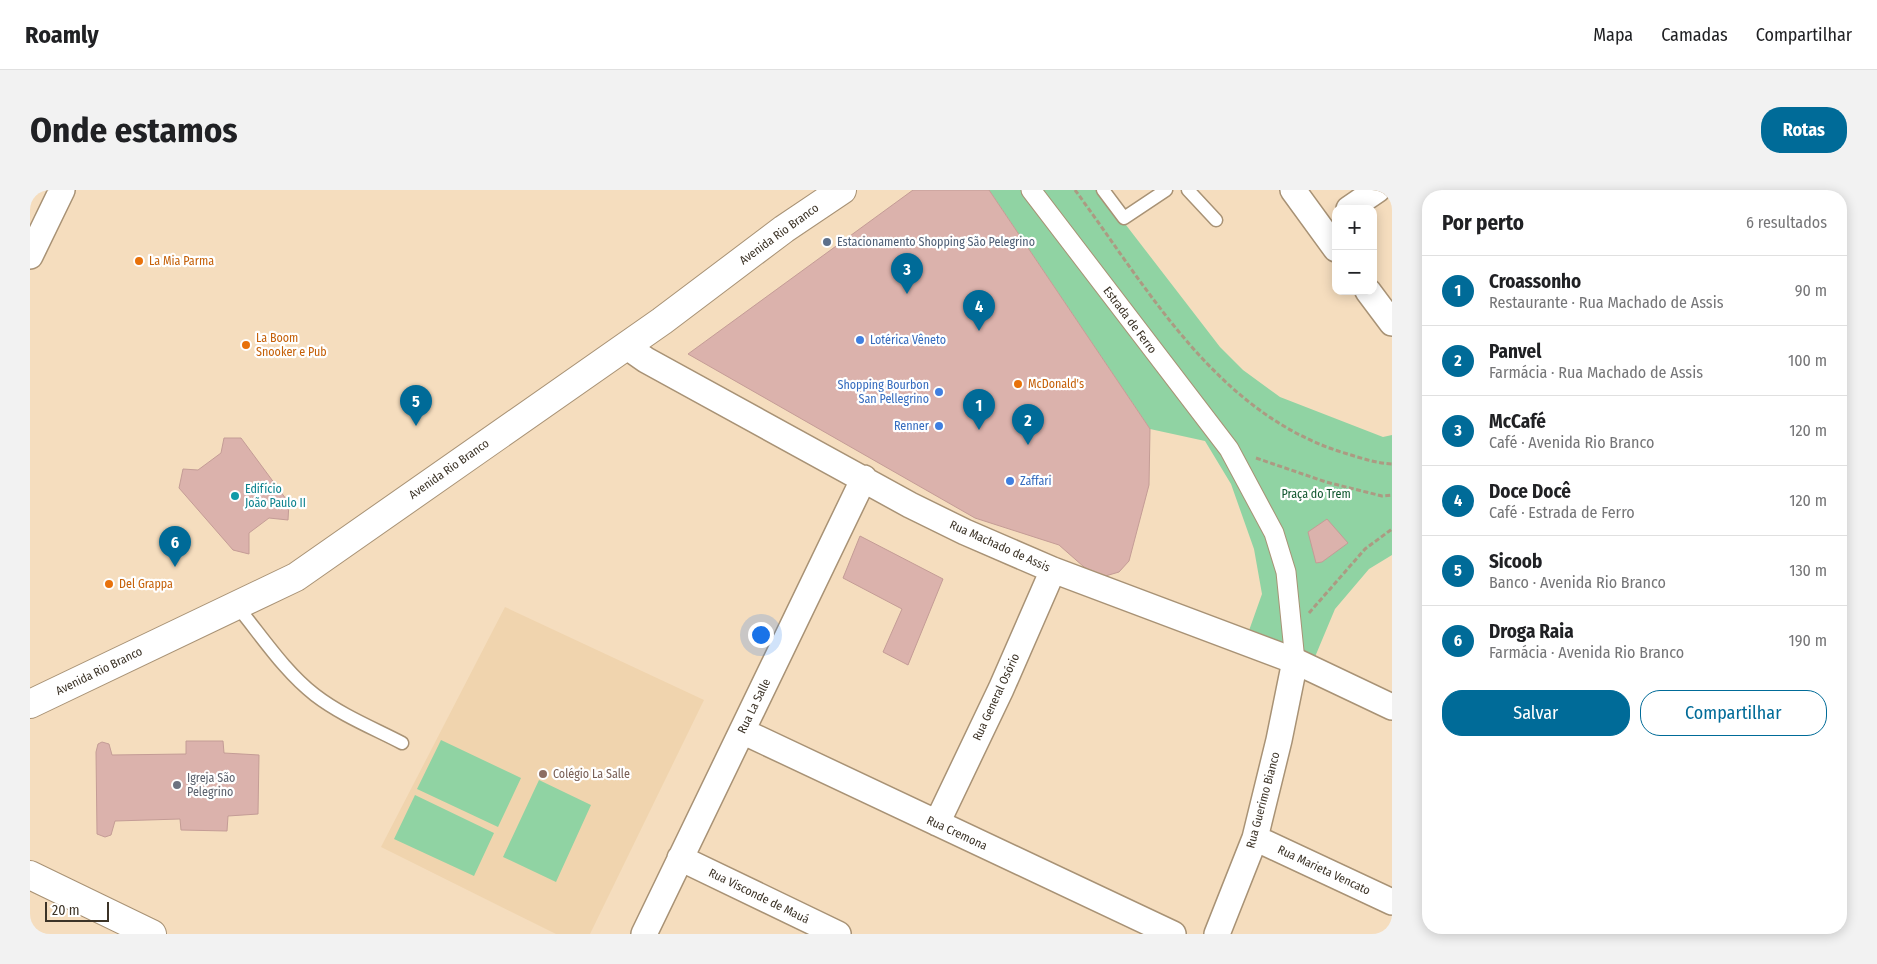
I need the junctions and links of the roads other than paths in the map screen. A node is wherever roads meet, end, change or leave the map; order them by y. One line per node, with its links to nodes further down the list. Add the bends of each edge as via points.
1 (62, 190): 13 (street)
2 (842, 190): 16 (main road, Avenida Rio Branco)
3 (1031, 190): 20 (street, Estrada de Ferro, via 1229,449 1274,533 1286,572)
4 (1103, 190): 5 (lane, via 1124,218)
5 (1166, 190)
6 (1188, 190): 10 (lane)
7 (1293, 190): 11 (street)
8 (1377, 190): 9 (street)
9 (1355, 205)
10 (1216, 220)
11 (1328, 223): 12 (street)
12 (1332, 236)
13 (30, 256)
14 (1371, 295): 15 (street)
15 (1392, 323)
16 (626, 346): 17 (street, Rua Machado de Assis, via 646,360); 19 (main road, Avenida Rio Branco, via 296,577)
17 (864, 478): 18 (street, Rua Machado de Assis, via 957,528); 23 (street, Rua La Salle)
18 (1053, 570): 20 (street, Rua Machado de Assis); 25 (street, Rua General Osório, via 1001,690)
19 (236, 606): 21 (main road, Avenida Rio Branco); 24 (lane, via 313,694 331,707)
20 (1295, 661): 22 (street, Rua Machado de Assis); 26 (street, Rua Guerimo Bianco)
21 (30, 704)
22 (1392, 707)
23 (742, 731): 25 (street, Rua Cremona); 27 (street, Rua La Salle)
24 (402, 743)
25 (937, 823): 33 (street, Rua Cremona)
26 (1256, 838): 29 (street, Rua Marieta Vencato); 34 (street, Rua Guerimo Bianco)
27 (680, 858): 31 (street, Rua La Salle); 32 (street, Rua Visconde de Mauá)
28 (30, 875): 30 (main road)
29 (1392, 902)
30 (152, 934)
31 (644, 934)
32 (838, 934)
33 (1172, 934)
34 (1216, 934)

